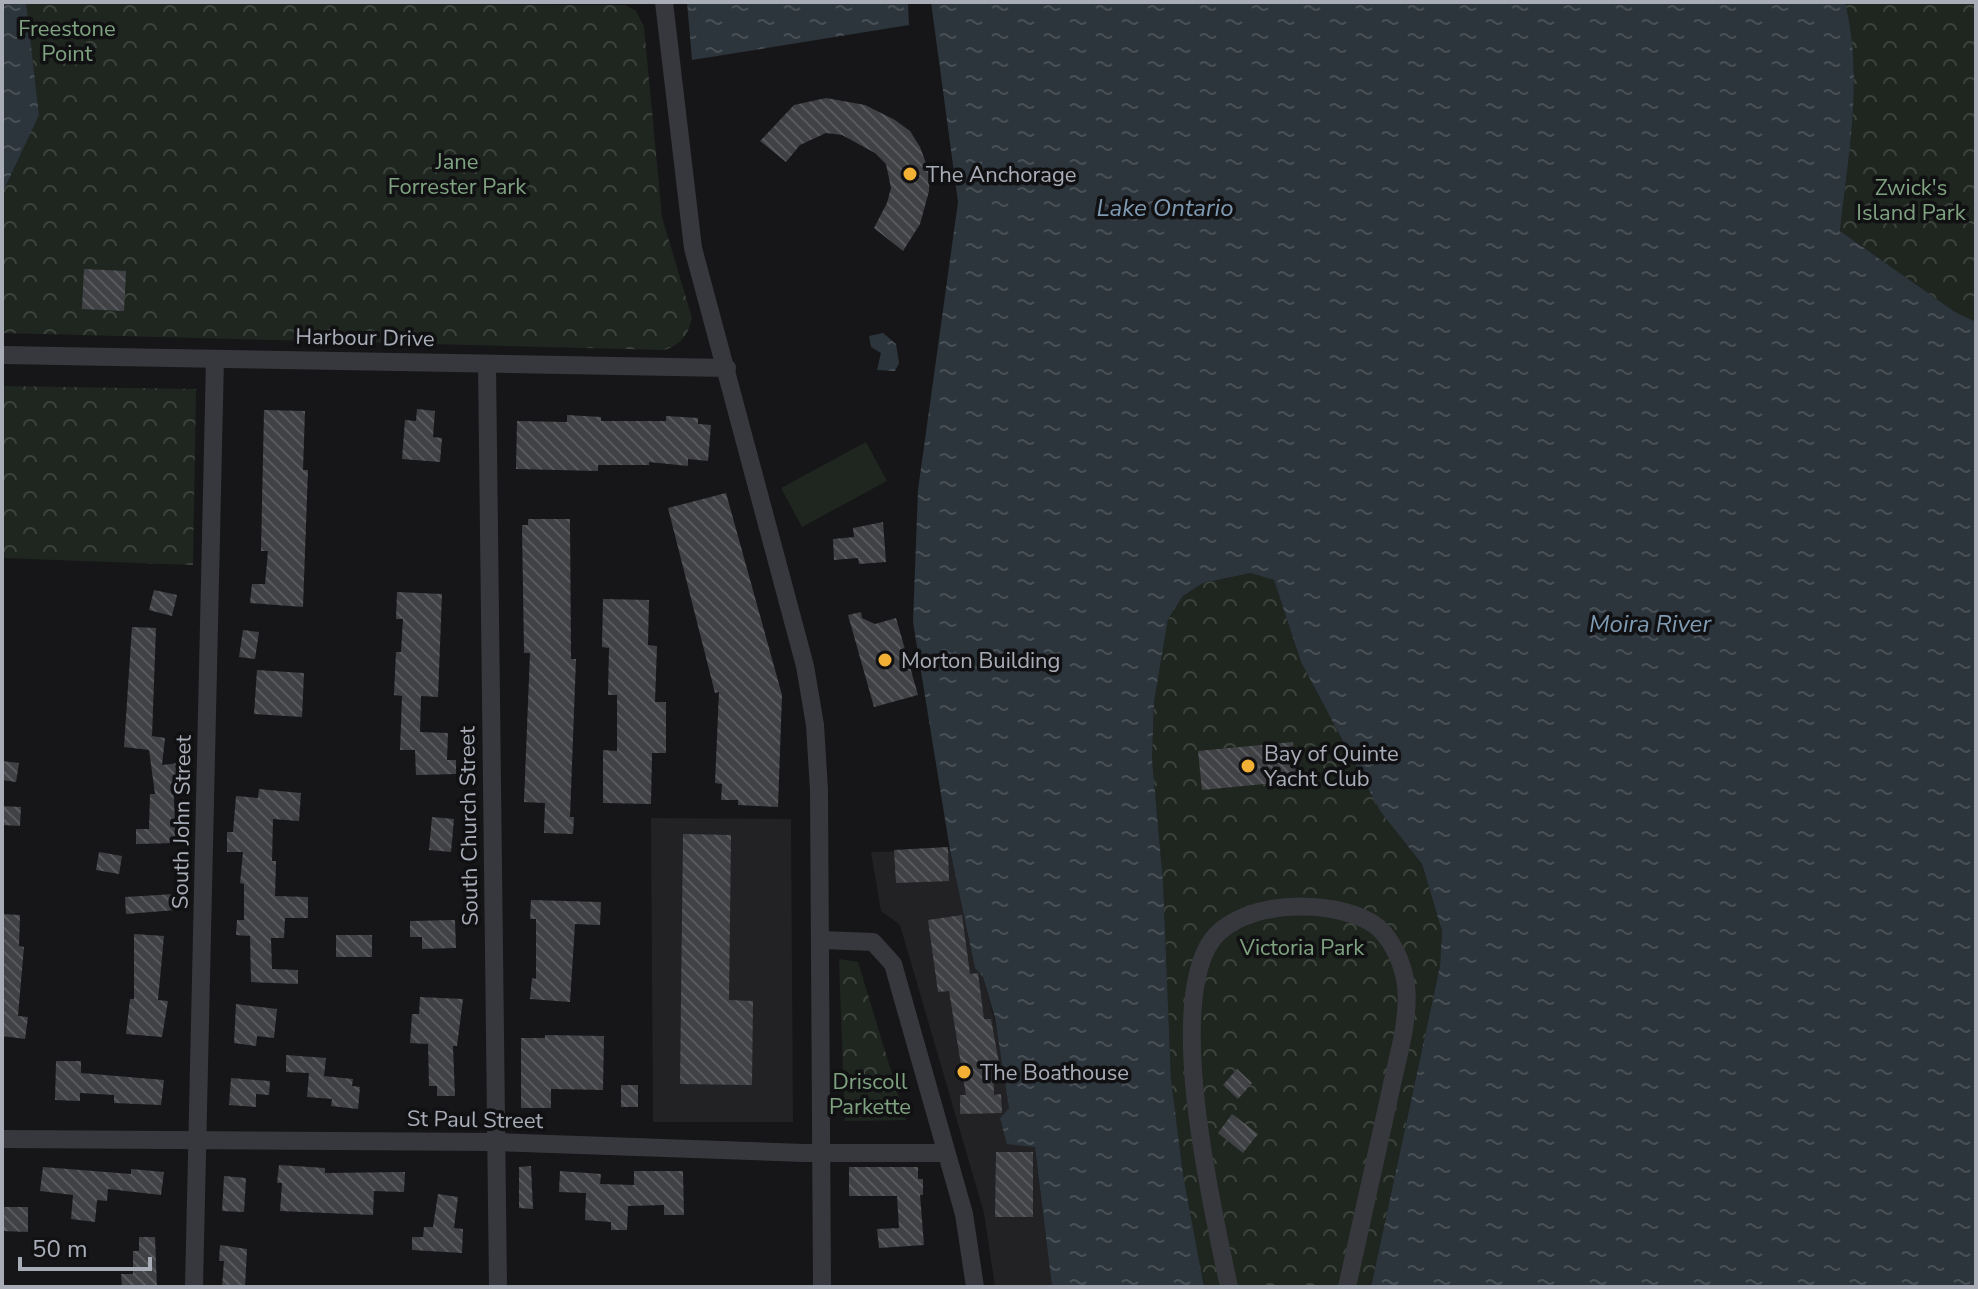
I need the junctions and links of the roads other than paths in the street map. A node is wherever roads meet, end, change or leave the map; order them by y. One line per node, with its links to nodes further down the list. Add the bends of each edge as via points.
1 (664, 2): 5 (street, via 685,205)
2 (2, 355): 3 (street, Harbour Drive)
3 (215, 359): 4 (street, Harbour Drive); 8 (street, South John Street)
4 (487, 364): 5 (street, Harbour Drive); 9 (street, South Church Street)
5 (727, 368): 6 (street, via 810,696 819,790)
6 (822, 940): 10 (street); 11 (street, via 873,942 893,964)
7 (2, 1139): 8 (street, St Paul Street)
8 (197, 1141): 9 (street, St Paul Street); 12 (street, South John Street)
9 (496, 1142): 10 (street, St Paul Street); 13 (street, South Church Street)
10 (822, 1153): 11 (street, St Paul Street); 14 (street)
11 (946, 1153): 15 (street, via 964,1214)
12 (194, 1287)
13 (498, 1287)
14 (822, 1287)
15 (975, 1287)
16 (1229, 1287): 17 (street, via 1202,1154 1193,1057 1196,975 1208,945 1230,925 1259,910 1295,906 1343,911 1372,923 1391,942 1406,984 1404,1030)
17 (1347, 1287)

